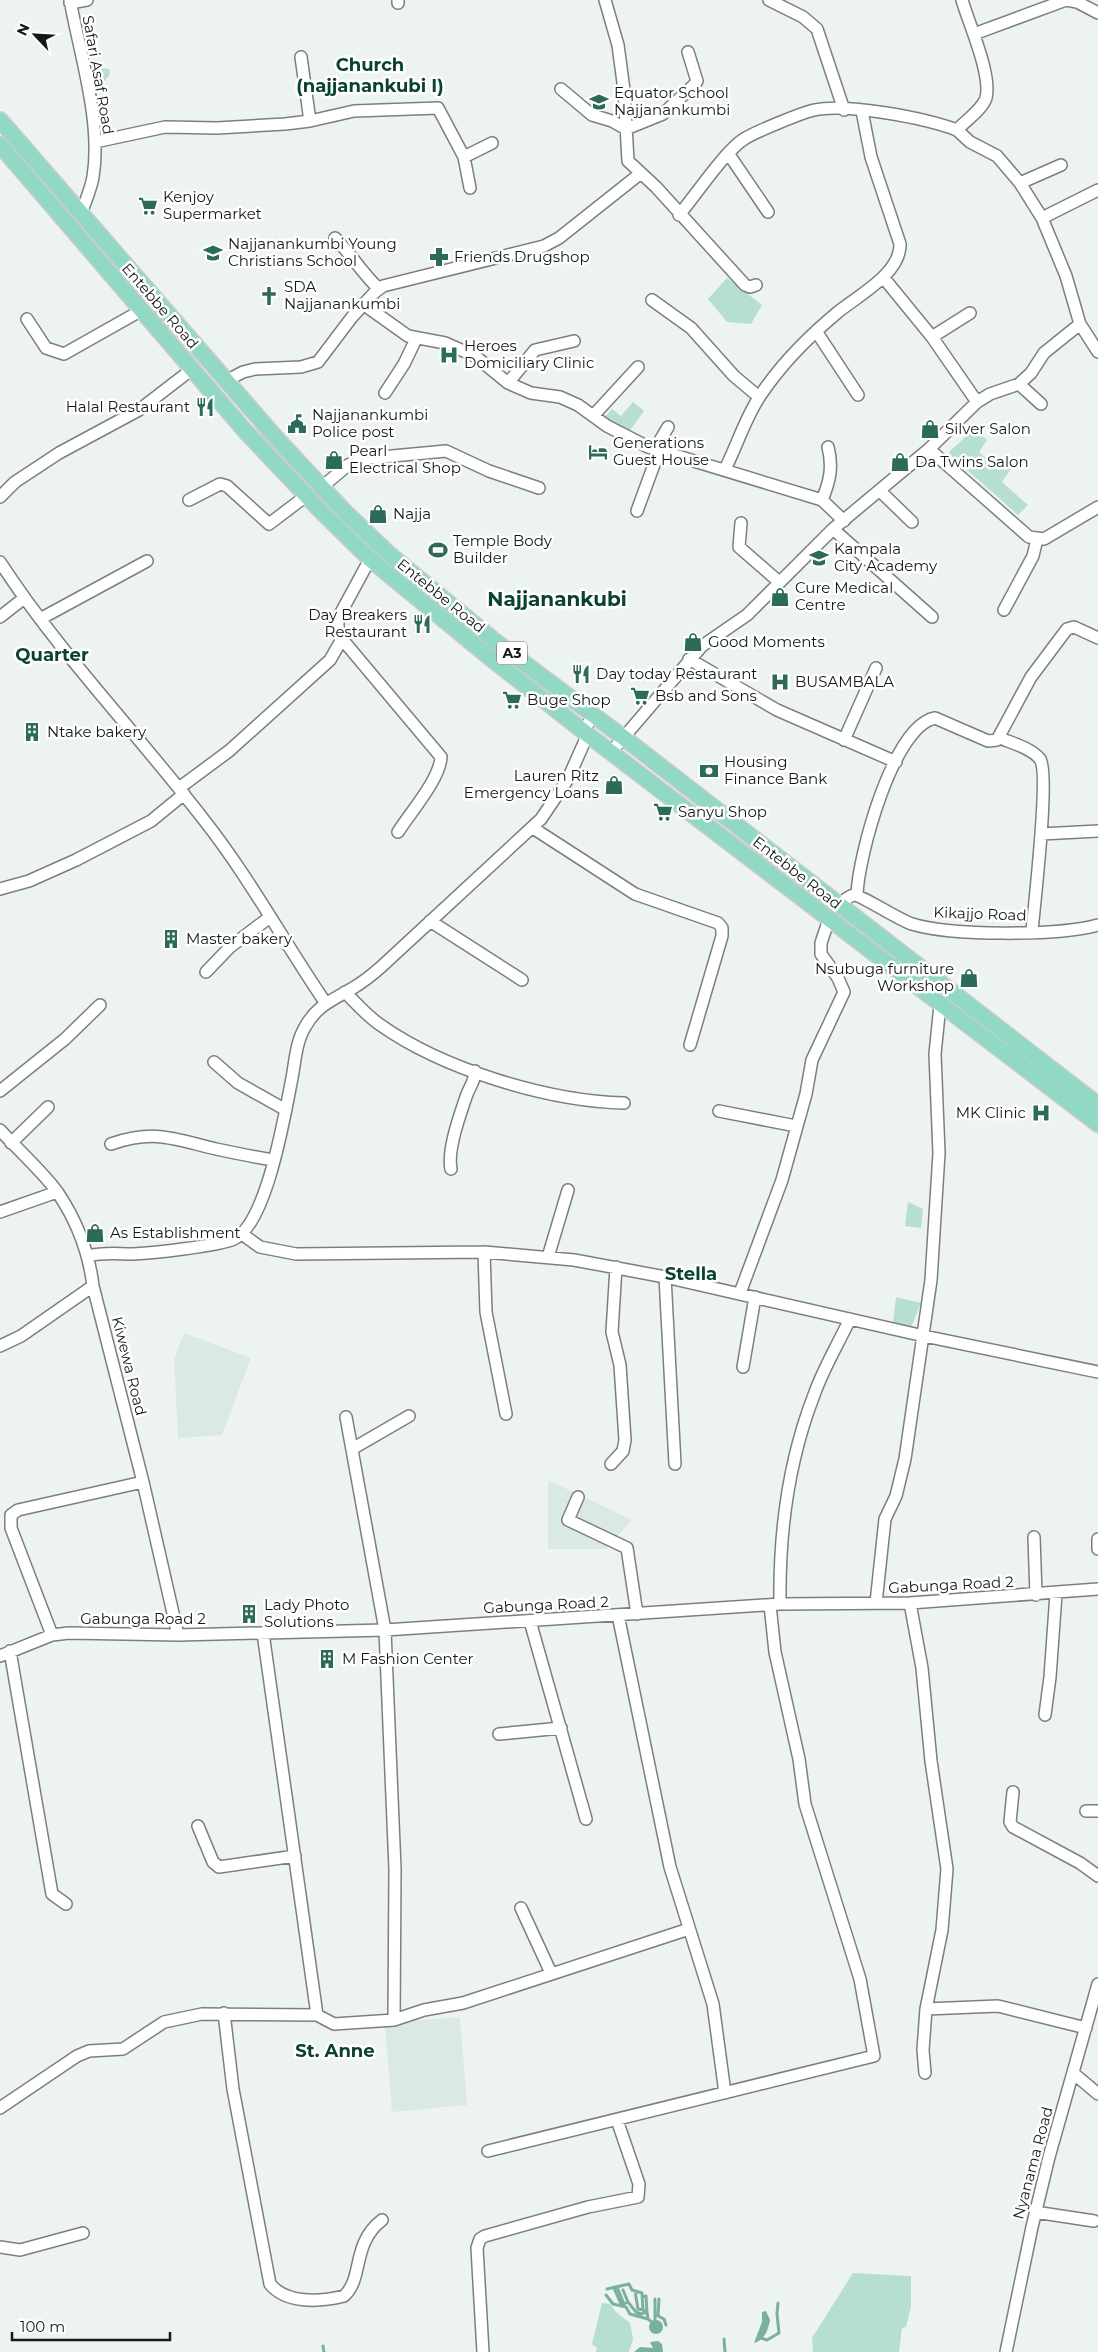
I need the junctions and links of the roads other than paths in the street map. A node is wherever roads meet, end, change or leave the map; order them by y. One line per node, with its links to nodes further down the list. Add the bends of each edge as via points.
1 (87, 0): 5 (street)
2 (605, 0): 15 (street, via 618,45)
3 (769, 0): 11 (street, via 803,17 817,29)
4 (962, 0): 7 (street)
5 (70, 2): 17 (street, Safari Asaf Road)
6 (1098, 13): 7 (street, via 1066,0)
7 (974, 34): 16 (street, via 982,62 986,98)
8 (688, 52): 15 (street, via 697,80 695,84 663,114)
9 (301, 57): 14 (street)
10 (561, 89): 15 (street, via 592,114)
11 (844, 110): 12 (street); 20 (street, via 825,109 804,114 744,140)
12 (862, 111): 16 (street); 32 (street, via 871,157 900,244 898,258)
13 (0, 120): 28 (main road, Entebbe Road / A3)
14 (310, 122): 17 (street, via 217,128 165,127); 21 (street, via 354,111 438,108)
15 (626, 130): 23 (street, via 628,161)
16 (957, 130): 24 (street, via 970,142 997,156)
17 (95, 142): 28 (street, Safari Asaf Road, via 93,178)
18 (492, 143): 21 (street)
19 (0, 145): 37 (main road, Entebbe Road / A3)
20 (728, 153): 27 (street); 29 (street)
21 (464, 157): 25 (street)
22 (1061, 165): 24 (street)
23 (641, 173): 29 (street); 34 (street, via 559,238 544,246 395,282)
24 (1020, 183): 30 (street)
25 (470, 188)
26 (1098, 190): 30 (street)
27 (768, 212)
28 (81, 214): 48 (main road, Entebbe Road / A3)
29 (679, 215): 33 (street, via 745,285)
30 (1042, 218): 40 (street, via 1066,276)
31 (334, 238): 34 (street, via 354,257 359,268)
32 (883, 278): 41 (street); 42 (street)
33 (756, 285)
34 (379, 290): 36 (street)
35 (652, 300): 53 (street, via 691,328 734,376)
36 (363, 304): 43 (street, via 394,328); 48 (street, via 318,362 301,367 249,371)
37 (142, 310): 39 (street, via 64,354 46,348); 47 (main road, Entebbe Road / A3)
38 (970, 313): 42 (street)
39 (27, 319)
40 (1080, 324): 45 (street); 50 (street, via 1044,352 1031,373)
41 (816, 331): 52 (street); 53 (street, via 792,354)
42 (932, 337): 54 (street)
43 (416, 339): 49 (street, via 445,343 475,356); 51 (street)
44 (574, 341): 49 (street, via 535,350)
45 (1098, 352)
46 (638, 367): 56 (street)
47 (190, 370): 65 (main road, Entebbe Road / A3); 66 (street, via 139,410 59,453 15,482)
48 (226, 381): 62 (main road, Entebbe Road / A3)
49 (508, 383): 56 (street, via 531,393 560,398)
50 (1019, 384): 54 (street); 55 (street)
51 (385, 394)
52 (858, 395)
53 (759, 397): 61 (street)
54 (977, 402): 59 (street)
55 (1041, 404)
56 (593, 416): 60 (street, via 632,440)
57 (668, 427): 60 (street)
58 (828, 447): 68 (street, via 831,474)
59 (929, 449): 64 (street); 75 (street, via 1022,532)
60 (657, 450): 61 (street); 70 (street)
61 (725, 469): 68 (street)
62 (322, 487): 63 (street, via 360,459 446,451 489,471); 89 (main road, Entebbe Road / A3, via 389,554)
63 (539, 488)
64 (880, 491): 71 (street); 72 (street)
65 (306, 496): 67 (street, via 269,524 227,486 220,484); 76 (main road, Entebbe Road / A3)
66 (0, 497)
67 (189, 500)
68 (822, 500): 71 (street)
69 (1098, 507): 75 (street, via 1052,535)
70 (637, 511)
71 (844, 521): 74 (street)
72 (912, 522)
73 (741, 523): 79 (street, via 739,547)
74 (833, 529): 79 (street); 83 (street)
75 (1037, 539): 81 (street, via 1033,556)
76 (370, 559): 86 (street, via 338,618); 90 (main road, Entebbe Road / A3)
77 (147, 561): 84 (street)
78 (0, 562): 80 (street)
79 (778, 581): 87 (street, via 747,614)
80 (23, 599): 82 (street); 84 (street)
81 (1004, 610)
82 (0, 617)
83 (932, 617)
84 (40, 620): 96 (street)
85 (1098, 638): 92 (street, via 1074,627 1067,629 1031,677)
86 (342, 639): 96 (street, via 330,660); 99 (street, via 441,757 432,779)
87 (689, 659): 91 (street); 93 (street, via 777,710)
88 (876, 668): 93 (street)
89 (594, 715): 90 (street); 91 (main road, Entebbe Road / A3)
90 (583, 731): 94 (main road, Entebbe Road / A3); 97 (street, via 587,736 568,779)
91 (624, 738): 94 (street); 103 (main road, Entebbe Road / A3)
92 (1000, 738): 95 (street, via 991,742 935,718 930,719 920,724); 100 (street, via 1033,752 1041,762)
93 (844, 740): 95 (street)
94 (612, 751): 105 (main road, Entebbe Road / A3)
95 (896, 762): 102 (street, via 883,787 861,858 858,876)
96 (181, 791): 101 (street, via 150,821 29,881); 104 (street, via 224,846)
97 (533, 828): 106 (street); 115 (street, via 635,894 718,923 722,928)
98 (1098, 831): 100 (street)
99 (398, 832)
100 (1041, 834): 108 (street)
101 (0, 888)
102 (862, 898): 103 (street, via 849,897); 108 (street, Kikajjo Road, via 900,919 924,927 975,932)
103 (838, 906): 120 (main road, Entebbe Road / A3)
104 (270, 916): 109 (street, via 230,946); 112 (street)
105 (829, 919): 114 (main road, Entebbe Road / A3); 125 (street, via 821,954 844,992 812,1060)
106 (430, 921): 110 (street); 111 (street, via 381,967)
107 (1098, 925): 108 (street, Kikajjo Road)
108 (1032, 931)
109 (206, 972)
110 (522, 980)
111 (345, 992): 112 (street); 117 (street, via 394,1034)
112 (325, 1002): 122 (street, via 309,1019 301,1035)
113 (100, 1005): 118 (street, via 65,1039)
114 (940, 1005): 124 (main road, Entebbe Road / A3); 143 (street, via 935,1054 939,1153 932,1280)
115 (690, 1045)
116 (214, 1062): 122 (street, via 238,1083)
117 (475, 1071): 119 (street, via 527,1089 592,1102); 129 (street, via 475,1080 466,1095 453,1142 449,1160)
118 (0, 1091)
119 (624, 1104)
120 (1098, 1105)
121 (48, 1107): 126 (street)
122 (286, 1110): 128 (street)
123 (719, 1111): 125 (street)
124 (1098, 1124)
125 (796, 1126): 140 (street, via 782,1180)
126 (4, 1135): 131 (street, Kiwewa Road)
127 (111, 1144): 128 (street, via 129,1138 170,1136)
128 (273, 1160): 133 (street, via 256,1213)
129 (451, 1168)
130 (568, 1190): 136 (street)
131 (57, 1192): 132 (street); 135 (street, Kiwewa Road)
132 (0, 1212)
133 (242, 1234): 134 (street, via 260,1248 296,1254); 135 (street, via 225,1242 133,1254 104,1252)
134 (484, 1252): 136 (street); 147 (street, via 486,1312)
135 (88, 1256): 139 (street, Kiwewa Road)
136 (548, 1257): 137 (street)
137 (616, 1267): 138 (street); 151 (street, via 612,1332 620,1365 625,1440 623,1451)
138 (665, 1277): 140 (street); 152 (street)
139 (93, 1286): 144 (street, via 21,1336); 153 (street, Kiwewa Road)
140 (740, 1293): 141 (street)
141 (755, 1297): 142 (street); 145 (street)
142 (850, 1319): 143 (street); 163 (street, via 814,1395 797,1451 786,1498)
143 (924, 1336): 146 (street); 161 (street, via 905,1459 896,1496 885,1519)
144 (0, 1346)
145 (743, 1367)
146 (1098, 1372)
147 (506, 1414)
148 (409, 1416): 150 (street)
149 (346, 1417): 150 (street)
150 (352, 1449): 167 (street)
151 (611, 1464)
152 (675, 1464)
153 (144, 1482): 169 (street, Kiwewa Road); 170 (street, via 18,1510 11,1515 12,1528)
154 (578, 1497): 164 (street, via 568,1520 627,1548)
155 (1034, 1537): 160 (street)
156 (1098, 1539): 157 (street)
157 (1098, 1549)
158 (1098, 1589): 159 (street, Gabunga Road 2)
159 (1056, 1594): 160 (street, Gabunga Road 2); 172 (street)
160 (1036, 1595): 162 (street, Gabunga Road 2)
161 (876, 1603): 162 (street, Gabunga Road 2); 163 (street, Gabunga Road 2)
162 (910, 1603): 187 (street, via 922,1668 931,1761 947,1869 942,1930)
163 (775, 1605): 164 (street, Gabunga Road 2); 194 (street, via 775,1652 799,1759 805,1804 860,1980 874,2056)
164 (637, 1614): 165 (street, Gabunga Road 2)
165 (618, 1616): 166 (street, Gabunga Road 2); 184 (street, via 670,1867)
166 (530, 1621): 167 (street, Gabunga Road 2); 173 (street)
167 (385, 1630): 168 (street, Gabunga Road 2); 190 (street, via 395,1868)
168 (263, 1633): 169 (street, Gabunga Road 2); 180 (street)
169 (178, 1635): 170 (street, Gabunga Road 2, via 85,1633)
170 (52, 1636): 171 (street, Gabunga Road 2)
171 (5, 1654): 182 (street, via 52,1894)
172 (1045, 1715)
173 (561, 1728): 174 (street); 178 (street)
174 (499, 1734)
175 (1014, 1792): 181 (street, via 1010,1822 1014,1827)
176 (1086, 1811): 177 (street)
177 (1098, 1811)
178 (586, 1819)
179 (198, 1826): 180 (street, via 213,1862 219,1868)
180 (294, 1856): 189 (street)
181 (1098, 1876)
182 (66, 1904)
183 (521, 1908): 185 (street)
184 (690, 1929): 185 (street); 194 (street, via 713,2004)
185 (551, 1973): 190 (street, via 463,2003 424,2010)
186 (1098, 1984): 191 (street, Nyanama Road)
187 (926, 2010): 191 (street, via 998,2006); 192 (street)
188 (224, 2013): 189 (street); 196 (street, via 164,2022 123,2049 76,2056); 200 (street, via 234,2089 270,2284 276,2291 290,2297 316,2300 344,2296 350,2288 365,2238 370,2229)
189 (317, 2015): 190 (street, via 334,2024)
190 (394, 2020)
191 (1086, 2028): 193 (street, Nyanama Road)
192 (925, 2073)
193 (1073, 2073): 195 (street); 199 (street, Nyanama Road)
194 (725, 2093): 197 (street)
195 (1098, 2094)
196 (0, 2108)
197 (617, 2120): 198 (street); 204 (street, via 639,2184 638,2197 588,2207 480,2239 477,2248)
198 (488, 2151)
199 (1035, 2212): 201 (street); 205 (street, Nyanama Road)
200 (382, 2220)
201 (1094, 2221)
202 (83, 2233): 203 (street, via 20,2250)
203 (0, 2247)
204 (483, 2352)
205 (1006, 2352)

